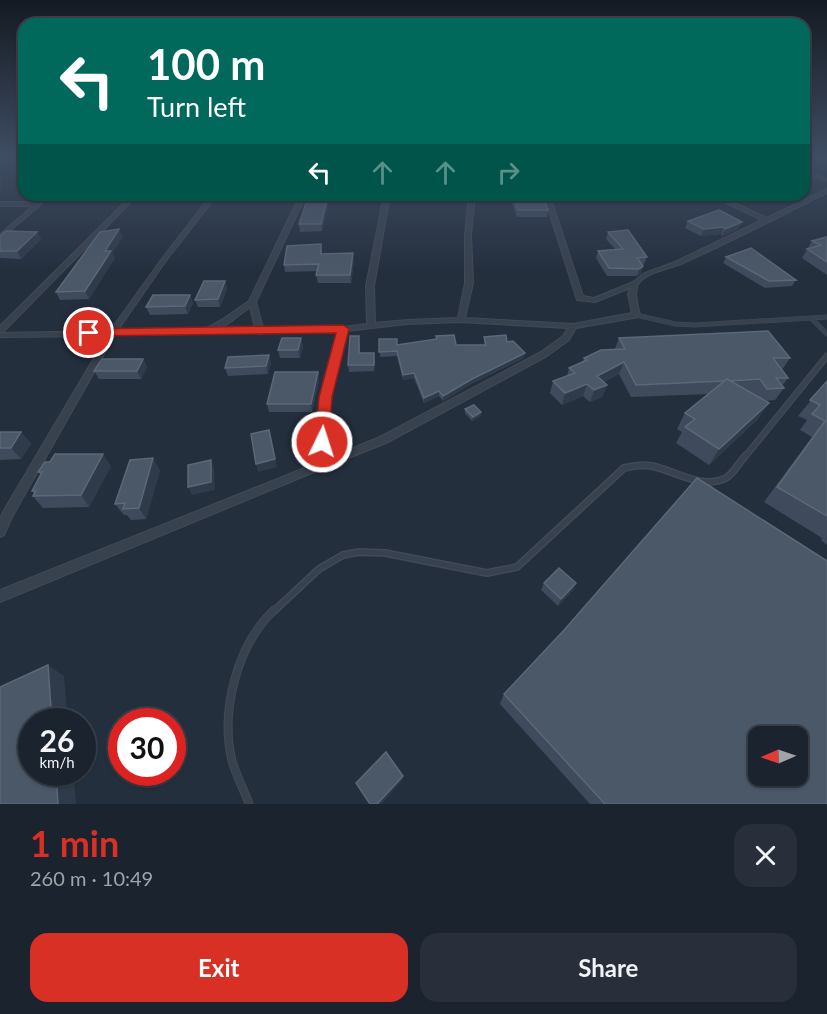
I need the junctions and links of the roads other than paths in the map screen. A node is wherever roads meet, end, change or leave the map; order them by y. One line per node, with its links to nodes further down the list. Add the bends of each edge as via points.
1 (42, 201): 11 (street)
2 (129, 201): 23 (street)
3 (209, 201): 24 (street)
4 (300, 201): 15 (street)
5 (386, 201): 20 (street, via 370,286)
6 (471, 201): 19 (street, via 469,283)
7 (725, 201): 12 (street)
8 (806, 201): 12 (street)
9 (549, 202): 14 (street, via 580,298 595,300)
10 (0, 204): 11 (street)
11 (38, 204): 13 (street)
12 (767, 220): 14 (street)
13 (0, 237)
14 (635, 283): 16 (street, via 632,294)
15 (252, 303): 25 (street); 26 (street)
16 (636, 315): 18 (lane, via 694,325); 21 (street)
17 (827, 317): 18 (lane)
18 (812, 319): 27 (lane)
19 (461, 320): 20 (street); 21 (street)
20 (370, 325): 22 (street)
21 (573, 326): 30 (street, via 566,338 544,354)
22 (343, 329): 26 (street); 30 (street, via 321,435 324,447)
23 (0, 330)
24 (113, 332): 25 (street); 28 (street); 31 (street)
25 (205, 332): 26 (street)
26 (260, 332)
27 (827, 334)
28 (0, 335)
29 (827, 356): 33 (lane, via 728,477 718,482 695,481 654,466 634,464 624,468 517,567 487,573 385,553 359,552 343,555 319,569 265,619 246,647 228,705 232,760)
30 (342, 458): 32 (street)
31 (0, 532)
32 (0, 596)
33 (249, 804)

